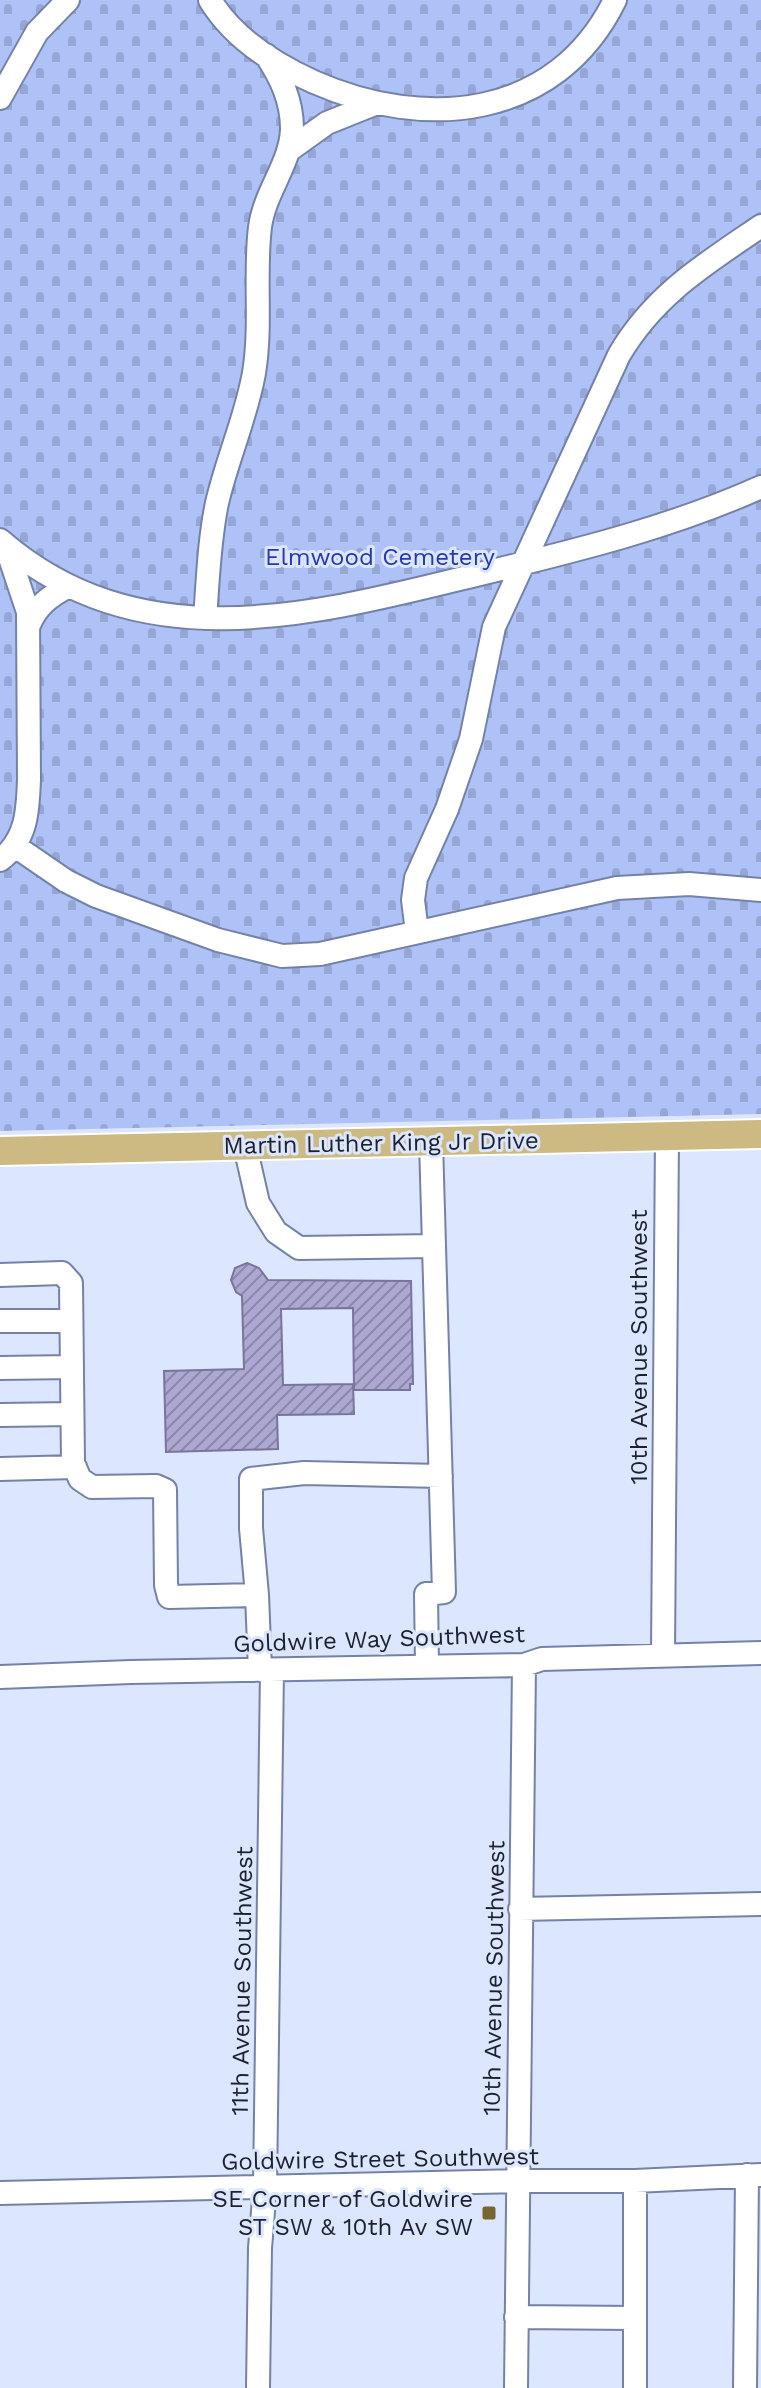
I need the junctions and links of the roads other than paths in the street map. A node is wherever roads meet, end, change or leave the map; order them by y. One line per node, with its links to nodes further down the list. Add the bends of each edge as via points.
1 (68, 0): 5 (street, via 37,32)
2 (210, 0): 4 (street, via 232,28)
3 (615, 0): 6 (street, via 574,57 518,94 453,110)
4 (266, 55): 6 (street, via 323,86); 7 (street, via 286,90 292,130)
5 (0, 98)
6 (377, 103): 7 (street, via 327,123)
7 (288, 151): 13 (street, via 260,226 254,370 217,504)
8 (761, 226): 11 (street, via 677,285 631,334)
9 (761, 487): 11 (street, via 681,519)
10 (3, 542): 12 (street); 14 (street)
11 (523, 563): 13 (street, via 323,611); 17 (street, via 494,627 459,777 416,878)
12 (69, 586): 13 (street, via 150,613); 14 (street, via 43,603)
13 (205, 618)
14 (29, 625): 15 (street, via 28,804 25,822)
15 (8, 853): 17 (street, via 96,896 266,954 320,954)
16 (761, 890): 17 (street, via 689,884 617,888)
17 (417, 932)
18 (761, 1134): 19 (main road, Martin Luther King Jr Drive)
19 (667, 1136): 20 (main road, Martin Luther King Jr Drive); 36 (street, 10th Avenue Southwest)
20 (431, 1142): 21 (main road, Martin Luther King Jr Drive); 23 (street)
21 (245, 1146): 22 (main road, Martin Luther King Jr Drive); 23 (street, via 258,1203 276,1232 299,1248)
22 (0, 1151)
23 (434, 1246): 33 (street)
24 (0, 1275): 26 (street, via 62,1273 71,1283)
25 (0, 1321): 26 (street)
26 (71, 1321): 27 (street)
27 (72, 1367): 28 (street); 29 (street)
28 (0, 1368)
29 (72, 1414): 30 (street); 31 (street)
30 (0, 1415)
31 (75, 1467): 32 (street); 34 (street, via 92,1487 165,1490 169,1597)
32 (0, 1469)
33 (441, 1476): 34 (street, 11th Avenue Southwest, via 304,1473 251,1479); 38 (street, via 444,1592 426,1594)
34 (257, 1595): 39 (street, 11th Avenue Southwest)
35 (761, 1653): 36 (street, Goldwire Way Southwest)
36 (663, 1655): 37 (street, Goldwire Way Southwest, via 542,1659)
37 (524, 1665): 38 (street, Goldwire Way Southwest); 42 (street, 10th Avenue Southwest)
38 (427, 1666): 39 (street, Goldwire Way Southwest)
39 (266, 1670): 40 (street, Goldwire Way Southwest); 46 (street, 11th Avenue Southwest)
40 (0, 1677)
41 (761, 1904): 42 (street)
42 (520, 1909): 44 (street, 10th Avenue Southwest)
43 (754, 2175): 45 (street, Goldwire Street Southwest); 50 (street)
44 (517, 2181): 45 (street, Goldwire Street Southwest); 46 (street, Goldwire Street Southwest); 48 (street, 10th Avenue Southwest)
45 (635, 2181): 49 (street)
46 (265, 2187): 47 (street, Goldwire Street Southwest); 51 (street, 11th Avenue Southwest)
47 (0, 2193)
48 (516, 2317): 49 (street); 52 (street, 10th Avenue Southwest)
49 (634, 2318): 53 (street)
50 (750, 2380)
51 (258, 2388)
52 (516, 2388)
53 (635, 2388)

